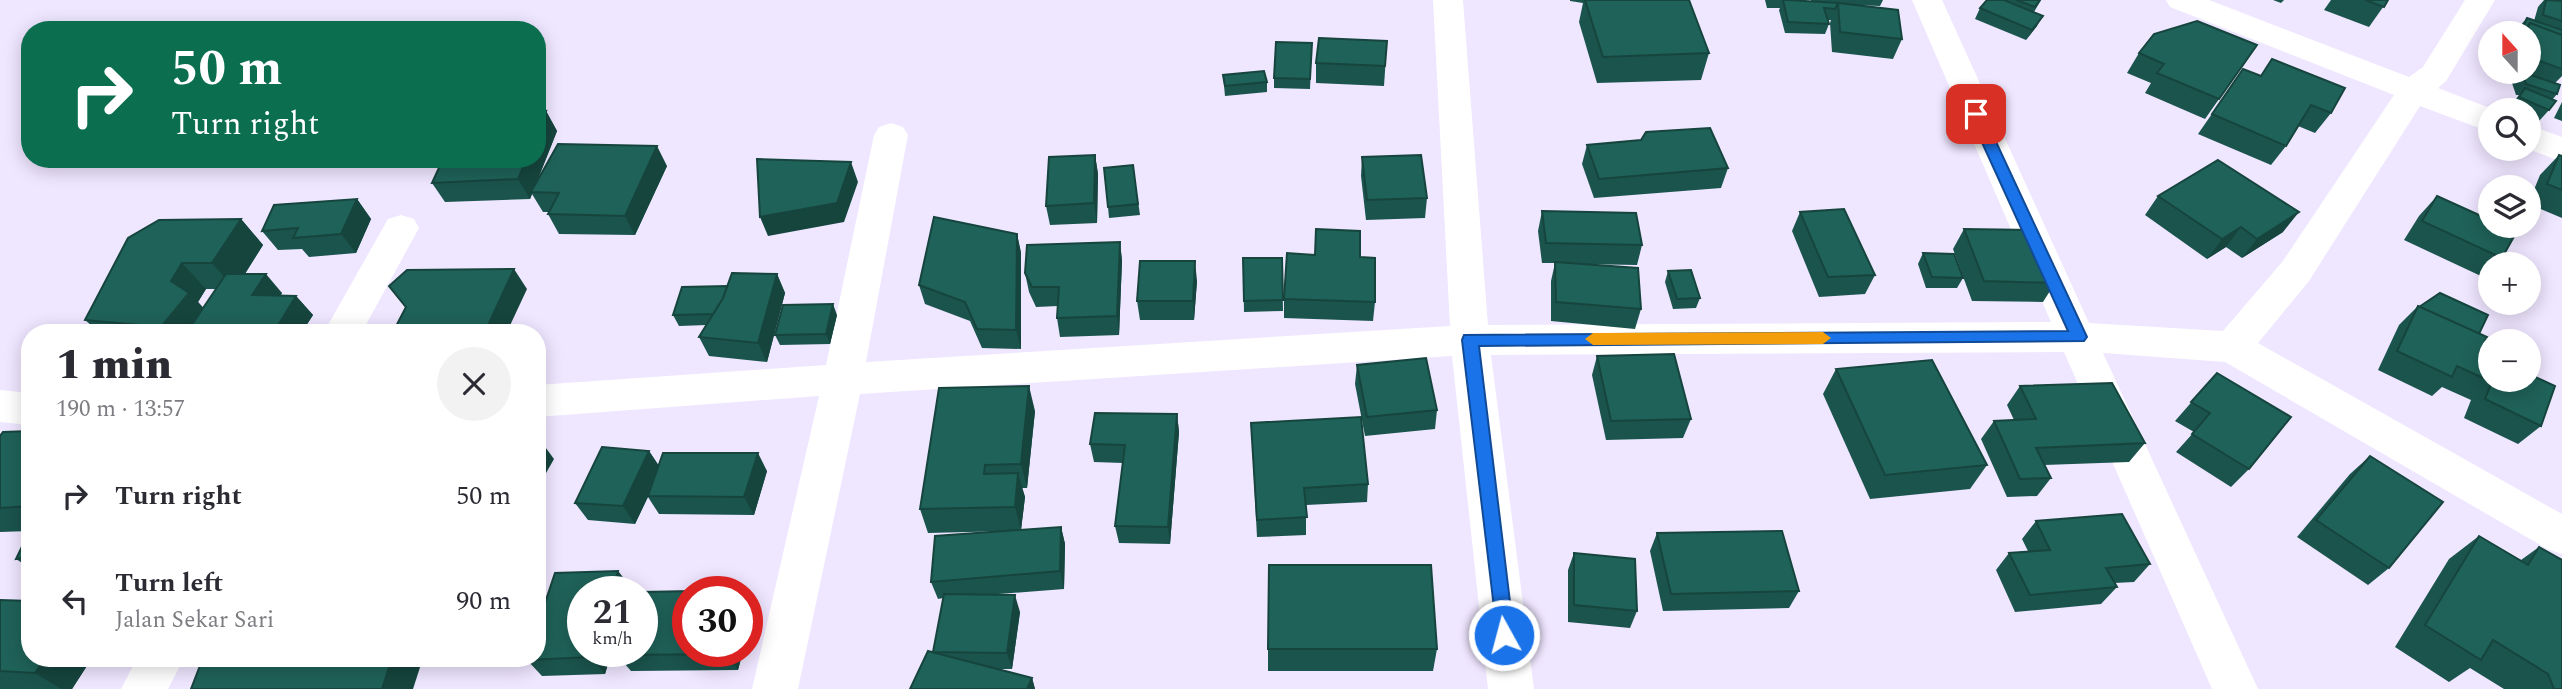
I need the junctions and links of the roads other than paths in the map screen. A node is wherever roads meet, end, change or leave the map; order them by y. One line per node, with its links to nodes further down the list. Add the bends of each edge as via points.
1 (1448, 0): 13 (street)
2 (1927, 0): 12 (street)
3 (2181, 0): 5 (street)
4 (2480, 0): 5 (street, via 2435,74)
5 (2414, 90): 6 (street); 14 (street, via 2296,271)
6 (2478, 116)
7 (891, 135): 15 (street)
8 (2541, 141): 9 (street)
9 (2562, 150)
10 (401, 228): 11 (street)
11 (347, 324)
12 (2079, 337): 13 (street); 14 (street); 24 (street)
13 (1470, 340): 15 (street); 23 (street)
14 (2232, 347): 19 (street)
15 (843, 379): 16 (street); 22 (street)
16 (546, 400)
17 (0, 406): 18 (street)
18 (21, 407)
19 (2562, 536)
20 (157, 667): 21 (street)
21 (144, 689)
22 (775, 689)
23 (1511, 689)
24 (2235, 689)

